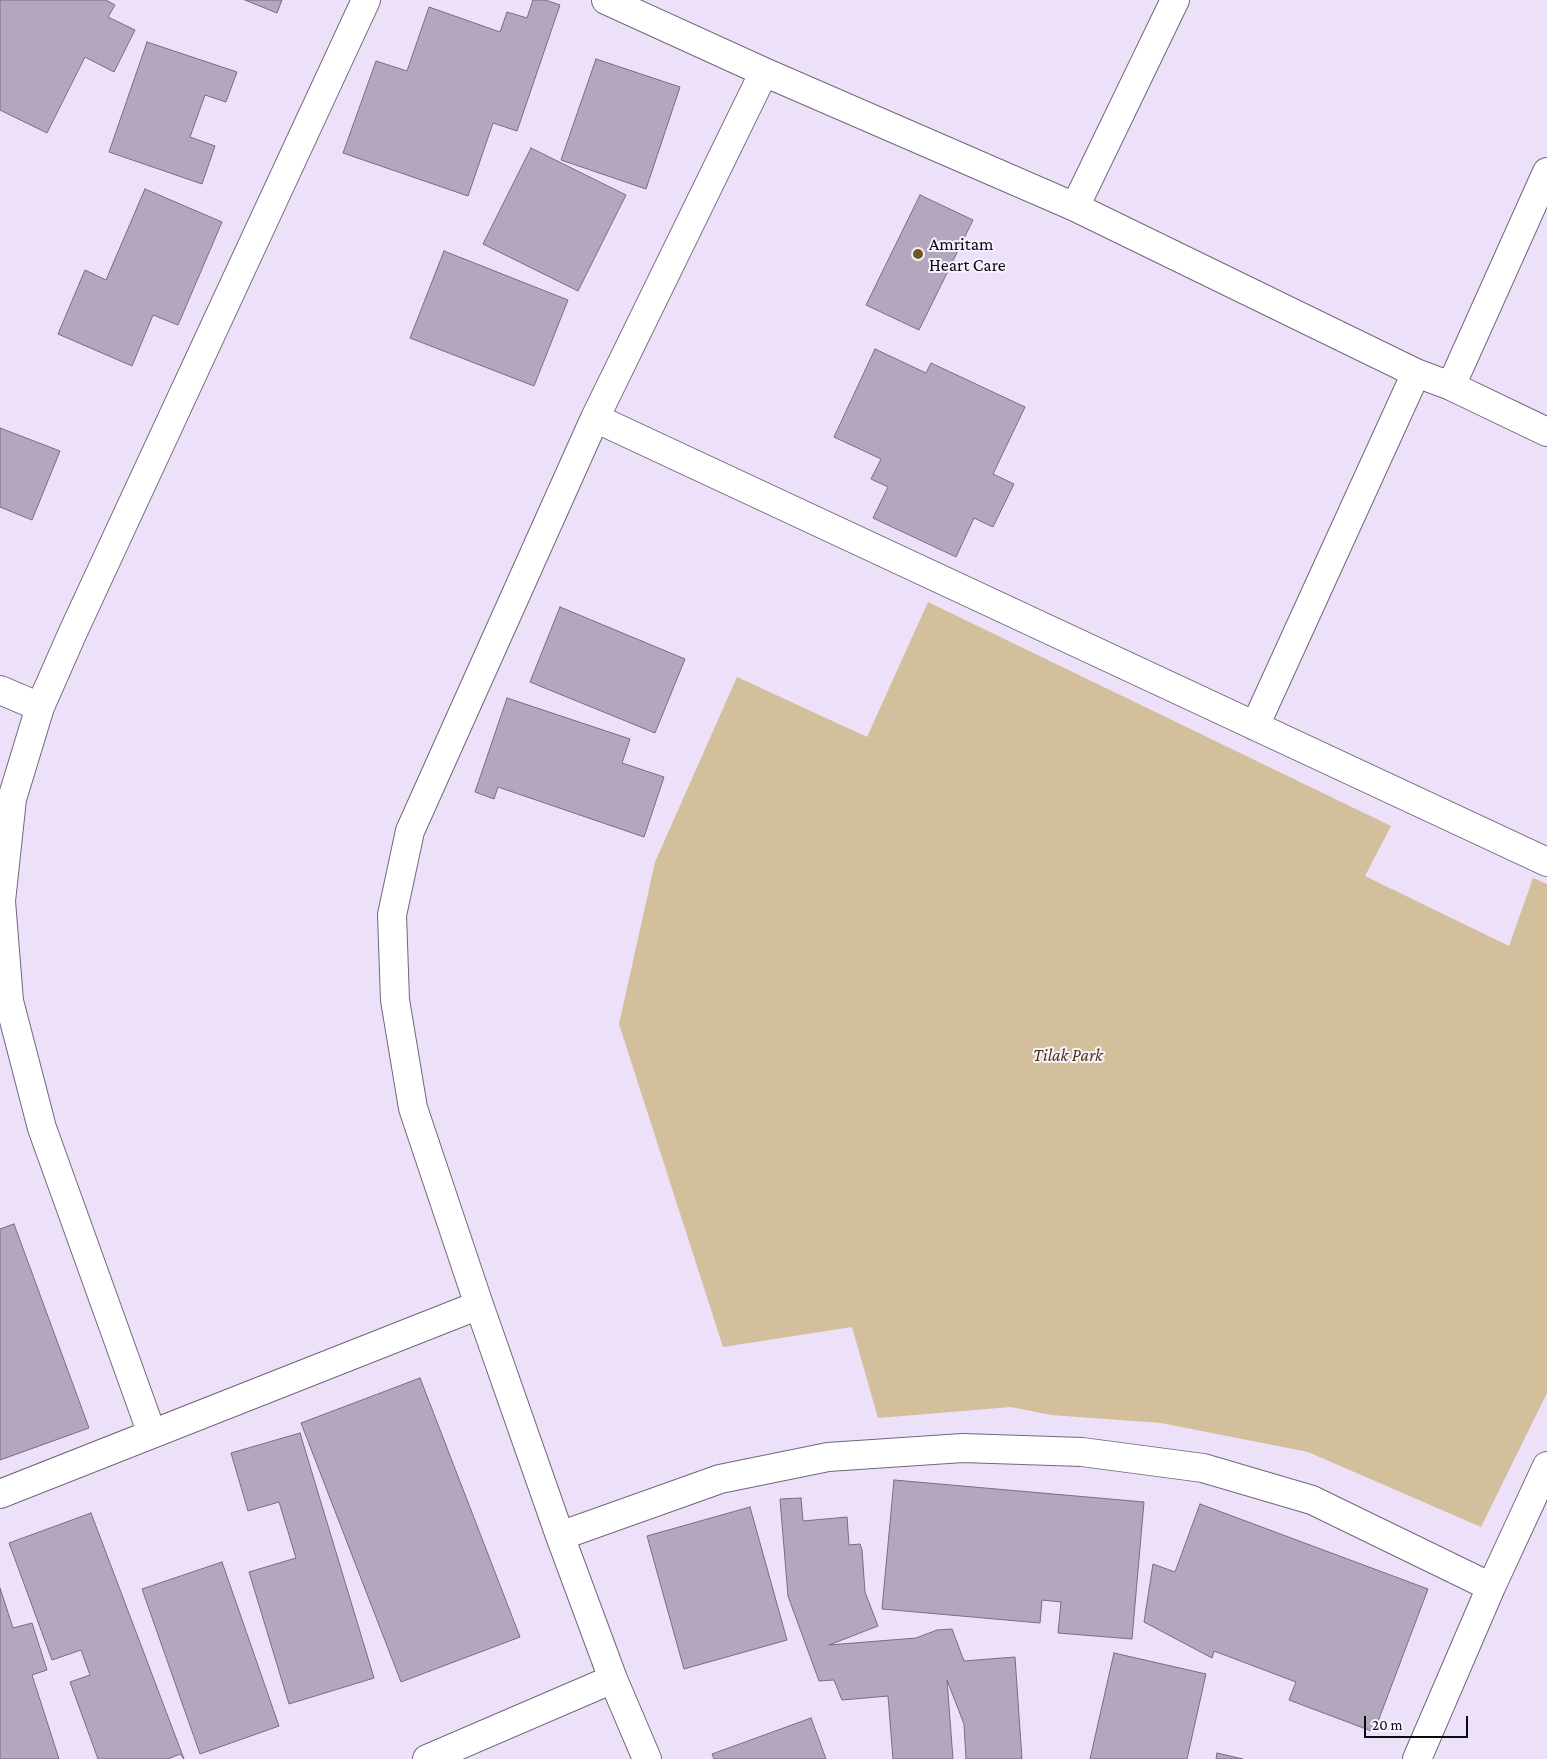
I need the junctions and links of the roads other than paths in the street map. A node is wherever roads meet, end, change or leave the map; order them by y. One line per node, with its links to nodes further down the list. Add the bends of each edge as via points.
1 (366, 0): 12 (street)
2 (606, 0): 4 (street)
3 (1174, 0): 6 (street)
4 (764, 72): 6 (street); 9 (street)
5 (1547, 172): 8 (street)
6 (1075, 207): 7 (street)
7 (1416, 373): 8 (street); 13 (street)
8 (1451, 386): 10 (street)
9 (596, 418): 13 (street); 15 (street, via 410,832 392,915 395,1000 413,1108)
10 (1547, 432)
11 (0, 690): 12 (street)
12 (40, 707): 16 (street, via 12,799 1,901 8,1001 42,1128)
13 (1254, 726): 14 (street)
14 (1547, 862)
15 (479, 1305): 16 (street); 19 (street)
16 (152, 1434): 18 (street)
17 (1547, 1466): 20 (street)
18 (0, 1494)
19 (560, 1536): 20 (street, via 720,1479 828,1457 963,1448 1082,1452 1202,1468 1312,1500); 21 (street)
20 (1491, 1587): 24 (street)
21 (613, 1679): 22 (street); 23 (street)
22 (427, 1759)
23 (647, 1759)
24 (1418, 1759)

